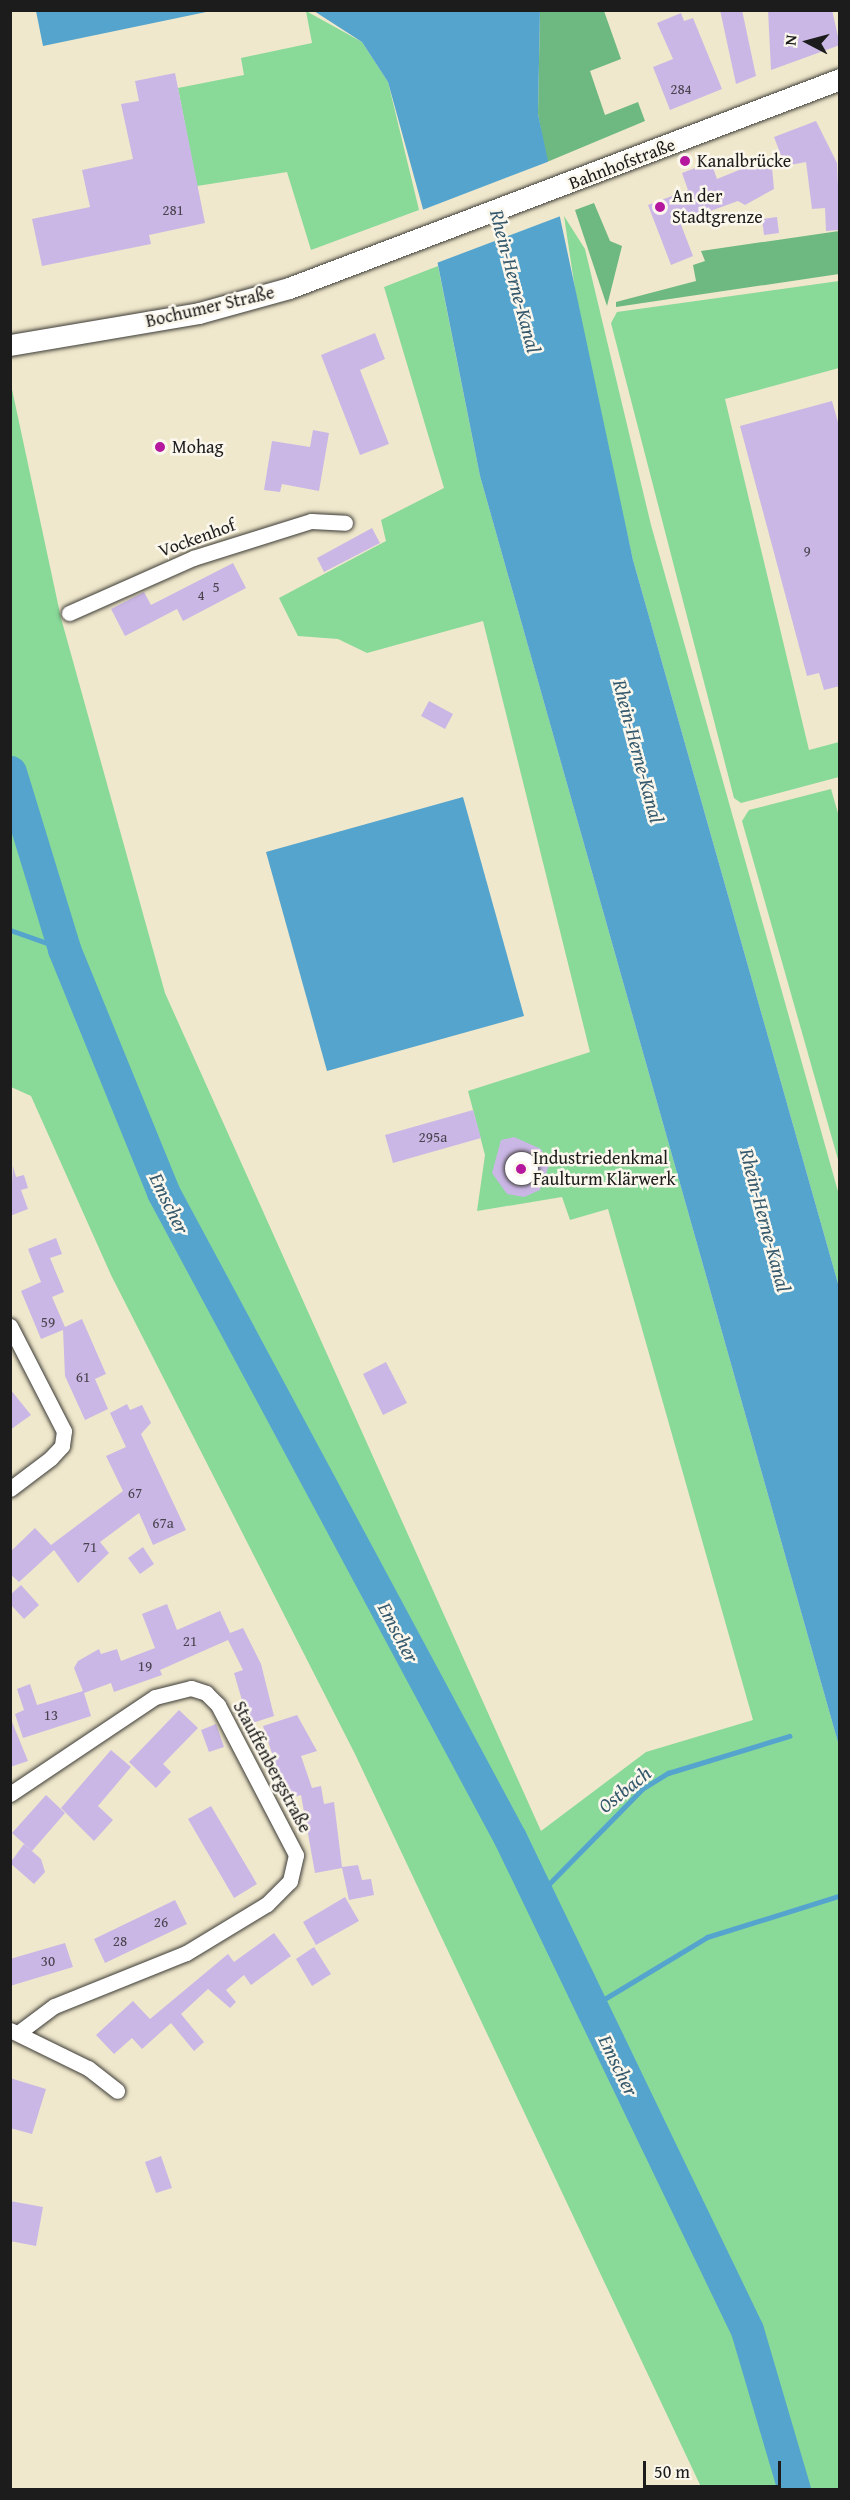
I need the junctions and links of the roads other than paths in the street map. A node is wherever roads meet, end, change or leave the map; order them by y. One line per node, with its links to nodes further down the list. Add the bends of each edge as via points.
1 (840, 79): 2 (main road, Bahnhofstraße)
2 (404, 245): 3 (main road, Bochumer Straße, via 289,288 199,313)
3 (11, 344)
4 (345, 524): 5 (street, Vockenhof, via 310,521 193,558)
5 (69, 613)
6 (10, 1326): 7 (street, via 64,1431 57,1452)
7 (10, 1490)
8 (10, 1794): 9 (street, Stauffenbergstraße, via 155,1697 191,1688 206,1693 218,1705 296,1855 290,1881 267,1904 186,1953 54,2006)
9 (14, 2031): 10 (street, via 88,2068)
10 (117, 2091)

